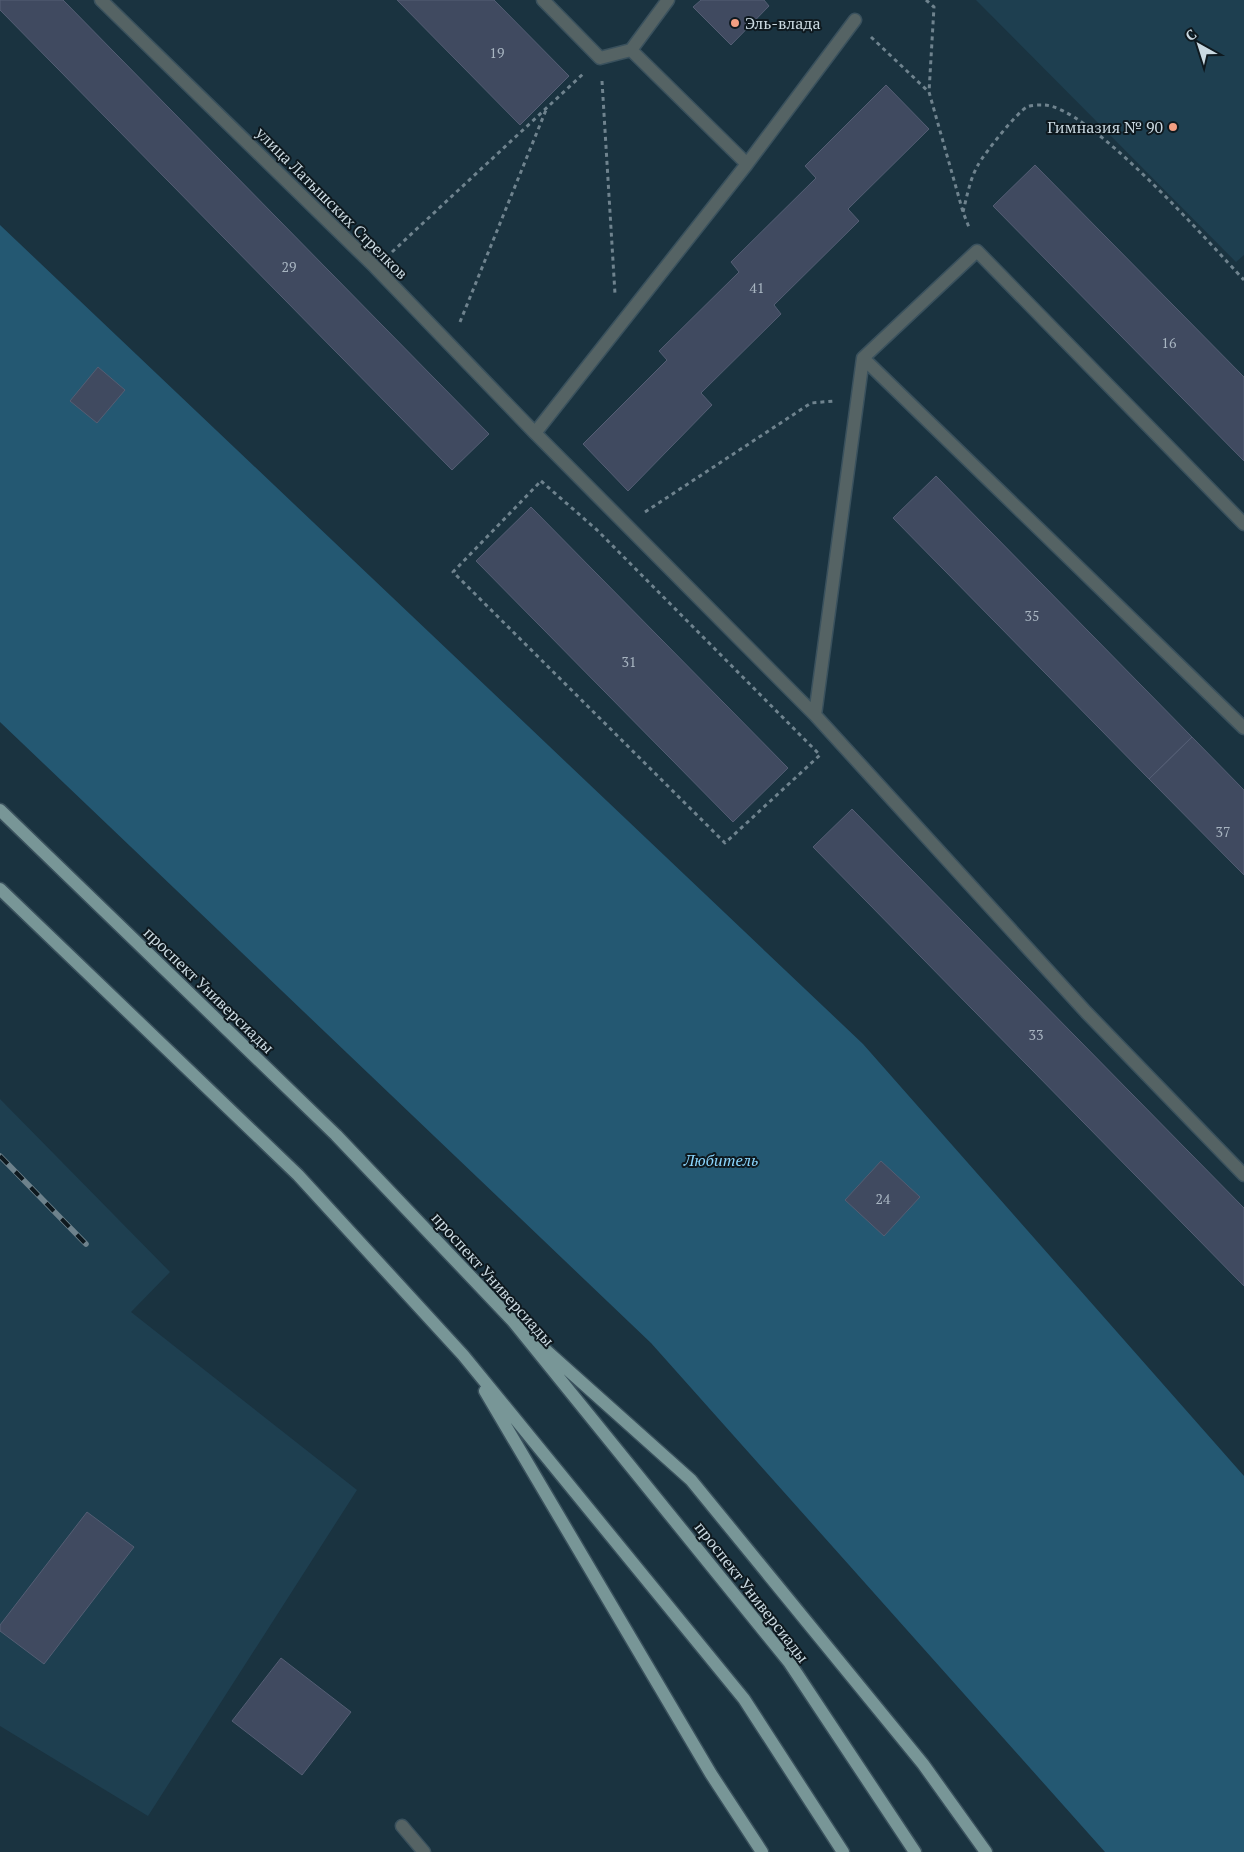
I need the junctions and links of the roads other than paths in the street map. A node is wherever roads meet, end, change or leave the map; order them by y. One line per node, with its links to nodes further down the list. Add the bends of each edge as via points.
1 (101, 0): 8 (lane, улица Латышских Стрелков, via 375,268)
2 (543, 0): 5 (lane, via 600,58)
3 (668, 0): 5 (lane)
4 (855, 20): 6 (lane)
5 (631, 50): 6 (lane)
6 (747, 164): 8 (lane)
7 (863, 358): 9 (lane, via 978,251); 10 (lane); 11 (lane)
8 (535, 433): 10 (lane, улица Латышских Стрелков)
9 (1244, 524)
10 (815, 715): 14 (lane, улица Латышских Стрелков, via 1086,1012)
11 (1244, 728)
12 (0, 810): 15 (main road, проспект Универсиады, via 336,1134)
13 (0, 889): 16 (main road, via 298,1175)
14 (1244, 1175)
15 (512, 1320): 21 (main road, проспект Универсиады, via 789,1662); 22 (main road, via 691,1480 923,1764)
16 (463, 1355): 19 (main road, via 711,1774); 20 (main road, via 744,1699)
17 (402, 1826): 18 (lane)
18 (424, 1852)
19 (762, 1852)
20 (843, 1852)
21 (915, 1852)
22 (986, 1852)

